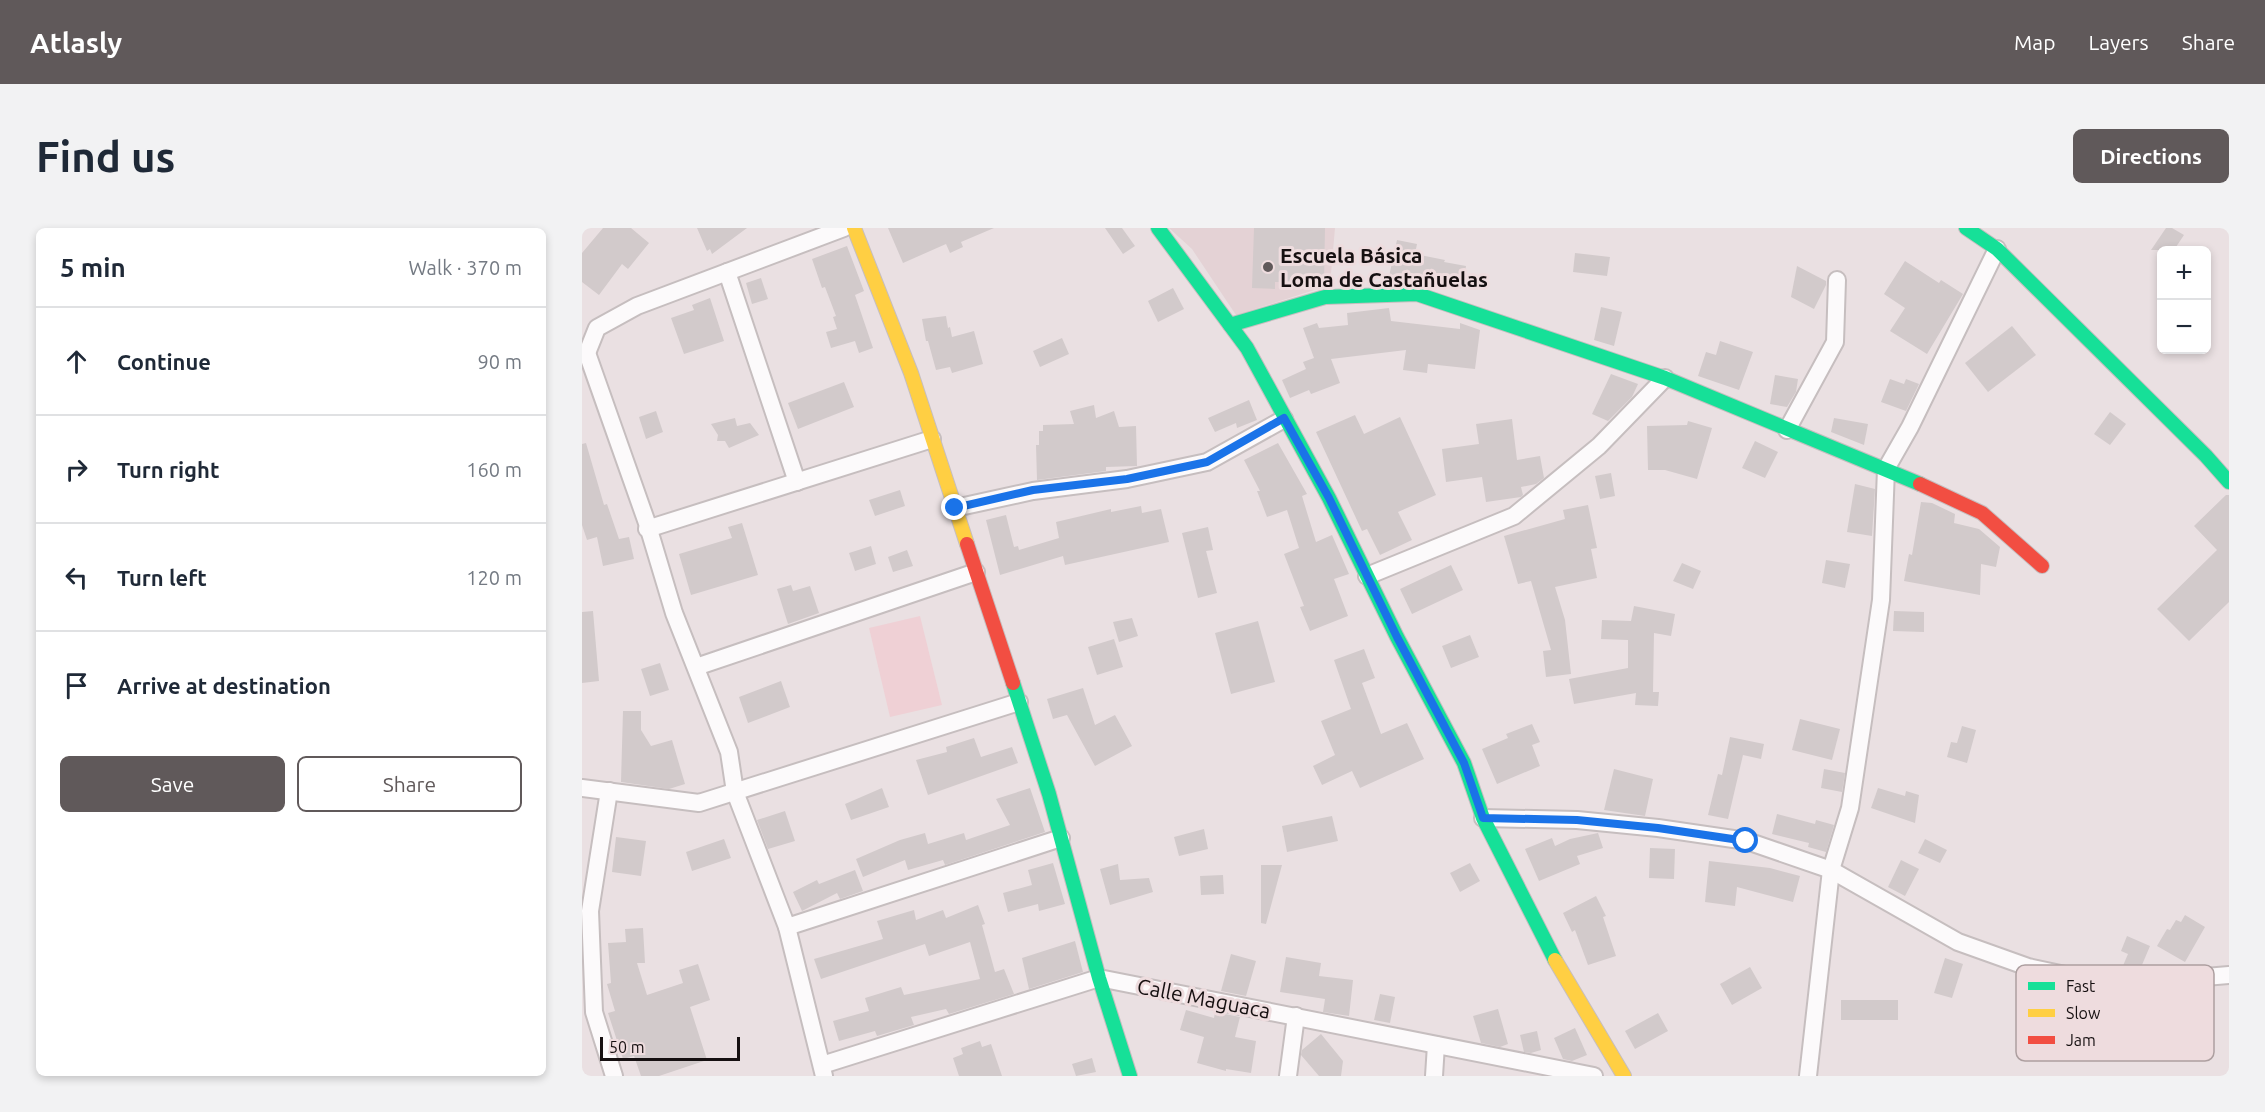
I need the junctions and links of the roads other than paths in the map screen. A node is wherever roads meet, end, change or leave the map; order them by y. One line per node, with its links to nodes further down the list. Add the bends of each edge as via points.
1 (844, 228): 6 (street)
2 (854, 228): 13 (street, via 911,373)
3 (1158, 228): 8 (street)
4 (1966, 228): 5 (street)
5 (1997, 249): 14 (street); 16 (street)
6 (727, 272): 9 (street, via 627,311 597,328); 15 (street)
7 (1837, 280): 12 (street, via 1835,342)
8 (1230, 325): 10 (street, via 1325,297 1417,294); 11 (street, via 1247,348)
9 (584, 353): 18 (street)
10 (1665, 378): 12 (street); 21 (street, via 1599,446 1514,516)
11 (1284, 418): 17 (street, via 1207,462 1127,479 1033,490); 21 (street)
12 (1787, 430): 14 (street)
13 (932, 439): 15 (street); 17 (street)
14 (1886, 469): 19 (street, via 1982,513); 29 (street, via 1881,600 1850,808)
15 (797, 482): 18 (street)
16 (2229, 482)
17 (955, 508): 20 (street)
18 (647, 529): 22 (street)
19 (2042, 566)
20 (976, 572): 22 (street); 23 (street)
21 (1367, 576): 27 (street, via 1464,763)
22 (696, 667): 26 (street, via 729,752)
23 (1019, 702): 26 (street); 28 (street)
24 (582, 788): 25 (street)
25 (609, 791): 26 (street, via 699,803); 30 (street)
26 (735, 792): 31 (street)
27 (1483, 818): 29 (street, via 1577,820 1713,836 1746,841); 46 (street, via 1561,972)
28 (1061, 838): 31 (street); 35 (street)
29 (1831, 870): 32 (street, via 1958,942); 47 (street)
30 (586, 911): 37 (street)
31 (787, 927): 40 (street)
32 (2022, 965)
33 (2229, 975): 34 (street)
34 (2214, 976)
35 (1099, 978): 36 (street, Calle Maguaca); 40 (street, Calle Maguaca); 42 (street)
36 (1296, 1016): 38 (street, Calle Maguaca); 43 (street)
37 (588, 1017): 41 (street)
38 (1436, 1045): 39 (street, Calle Maguaca); 44 (street)
39 (1527, 1069): 45 (street, Calle Maguaca)
40 (823, 1070)
41 (614, 1076)
42 (1130, 1076)
43 (1288, 1076)
44 (1434, 1076)
45 (1594, 1076)
46 (1624, 1076)
47 (1808, 1076)

